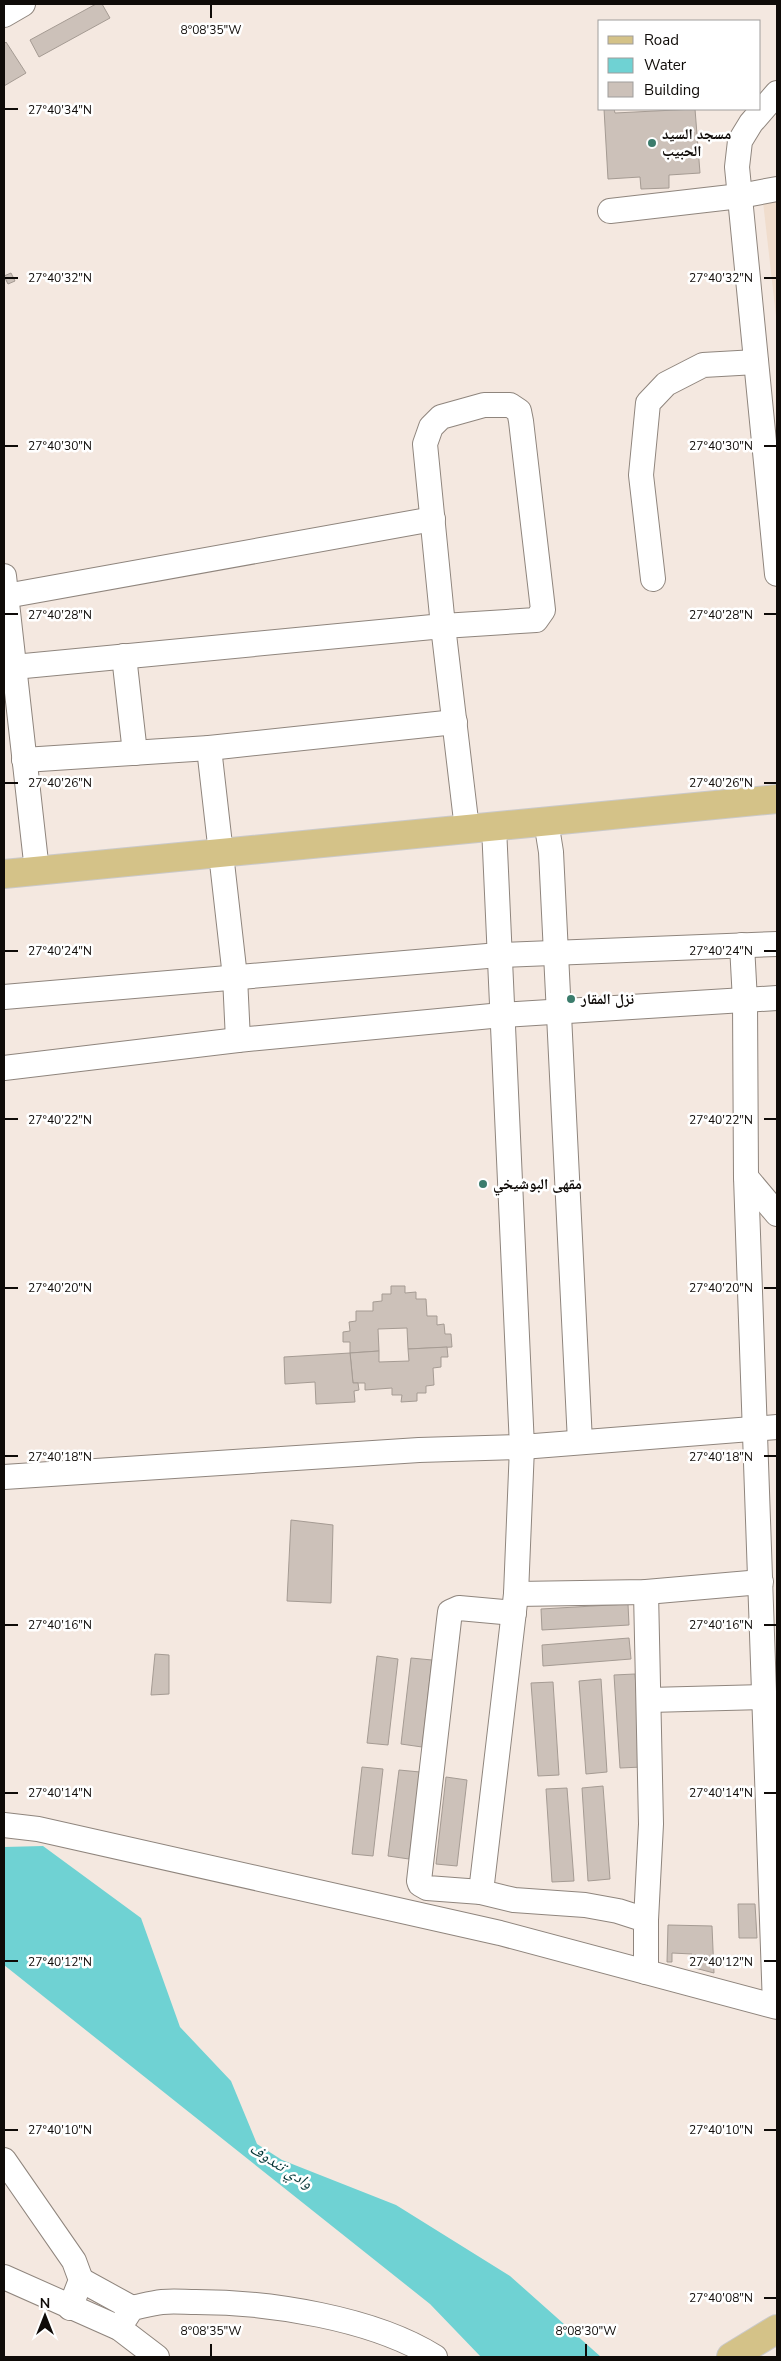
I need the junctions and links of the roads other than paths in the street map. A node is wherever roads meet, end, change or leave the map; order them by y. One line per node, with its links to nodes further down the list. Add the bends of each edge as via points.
1 (22, 4): 2 (street)
2 (4, 15)
3 (772, 103): 5 (street, via 740,140 737,167)
4 (777, 189): 5 (street)
5 (740, 196): 6 (street); 7 (street)
6 (610, 211)
7 (756, 362): 9 (street); 10 (street, via 703,364 666,384 648,403 641,475)
8 (433, 519): 11 (street); 12 (street); 12 (street, via 425,444 431,427 441,417 484,405 510,405 519,411 541,615 536,620)
9 (777, 574)
10 (654, 579)
11 (5, 586): 14 (street)
12 (443, 626): 13 (street); 15 (street)
13 (124, 656): 14 (street); 17 (street)
14 (14, 667): 18 (street)
15 (455, 722): 16 (street); 22 (street)
16 (209, 748): 17 (street); 23 (street)
17 (135, 753): 18 (street)
18 (24, 760): 24 (street)
19 (777, 799): 20 (main road)
20 (546, 821): 21 (main road); 28 (street, via 551,852)
21 (494, 827): 22 (main road); 29 (street)
22 (467, 829): 23 (main road)
23 (222, 852): 24 (main road); 30 (street)
24 (37, 871): 25 (main road)
25 (4, 874)
26 (777, 944): 27 (street)
27 (742, 945): 28 (street); 33 (street)
28 (555, 952): 29 (street); 34 (street)
29 (499, 954): 30 (street); 35 (street)
30 (235, 977): 31 (street); 36 (street)
31 (4, 997)
32 (777, 998): 33 (street)
33 (745, 1001): 34 (street); 38 (street)
34 (559, 1010): 35 (street); 41 (street)
35 (502, 1015): 36 (street); 42 (street)
36 (238, 1040): 37 (street)
37 (4, 1068)
38 (746, 1177): 39 (street); 40 (street)
39 (777, 1214)
40 (767, 1428): 41 (street); 44 (street)
41 (580, 1442): 42 (street)
42 (522, 1447): 43 (street, via 419,1450); 46 (street)
43 (4, 1478)
44 (761, 1582): 45 (street); 47 (street)
45 (646, 1592): 46 (street); 48 (street)
46 (515, 1604): 50 (street); 50 (street, via 460,1608 450,1612 449,1620 419,1881 427,1888)
47 (765, 1697): 48 (street); 53 (street)
48 (649, 1700): 51 (street, via 650,1824)
49 (4, 1825): 52 (street, via 38,1829 500,1933)
50 (481, 1892): 51 (street, via 514,1900 610,1910)
51 (646, 1920): 52 (street)
52 (646, 1972): 53 (street)
53 (776, 2006)
54 (4, 2160): 56 (street, via 74,2261)
55 (4, 2277): 57 (street)
56 (81, 2280): 57 (street); 58 (street)
57 (70, 2308): 59 (street)
58 (132, 2308): 59 (street); 62 (street, via 162,2302 219,2302 276,2308 382,2332)
59 (119, 2328): 61 (street)
60 (777, 2329): 63 (main road)
61 (157, 2357)
62 (435, 2357)
63 (731, 2357)

